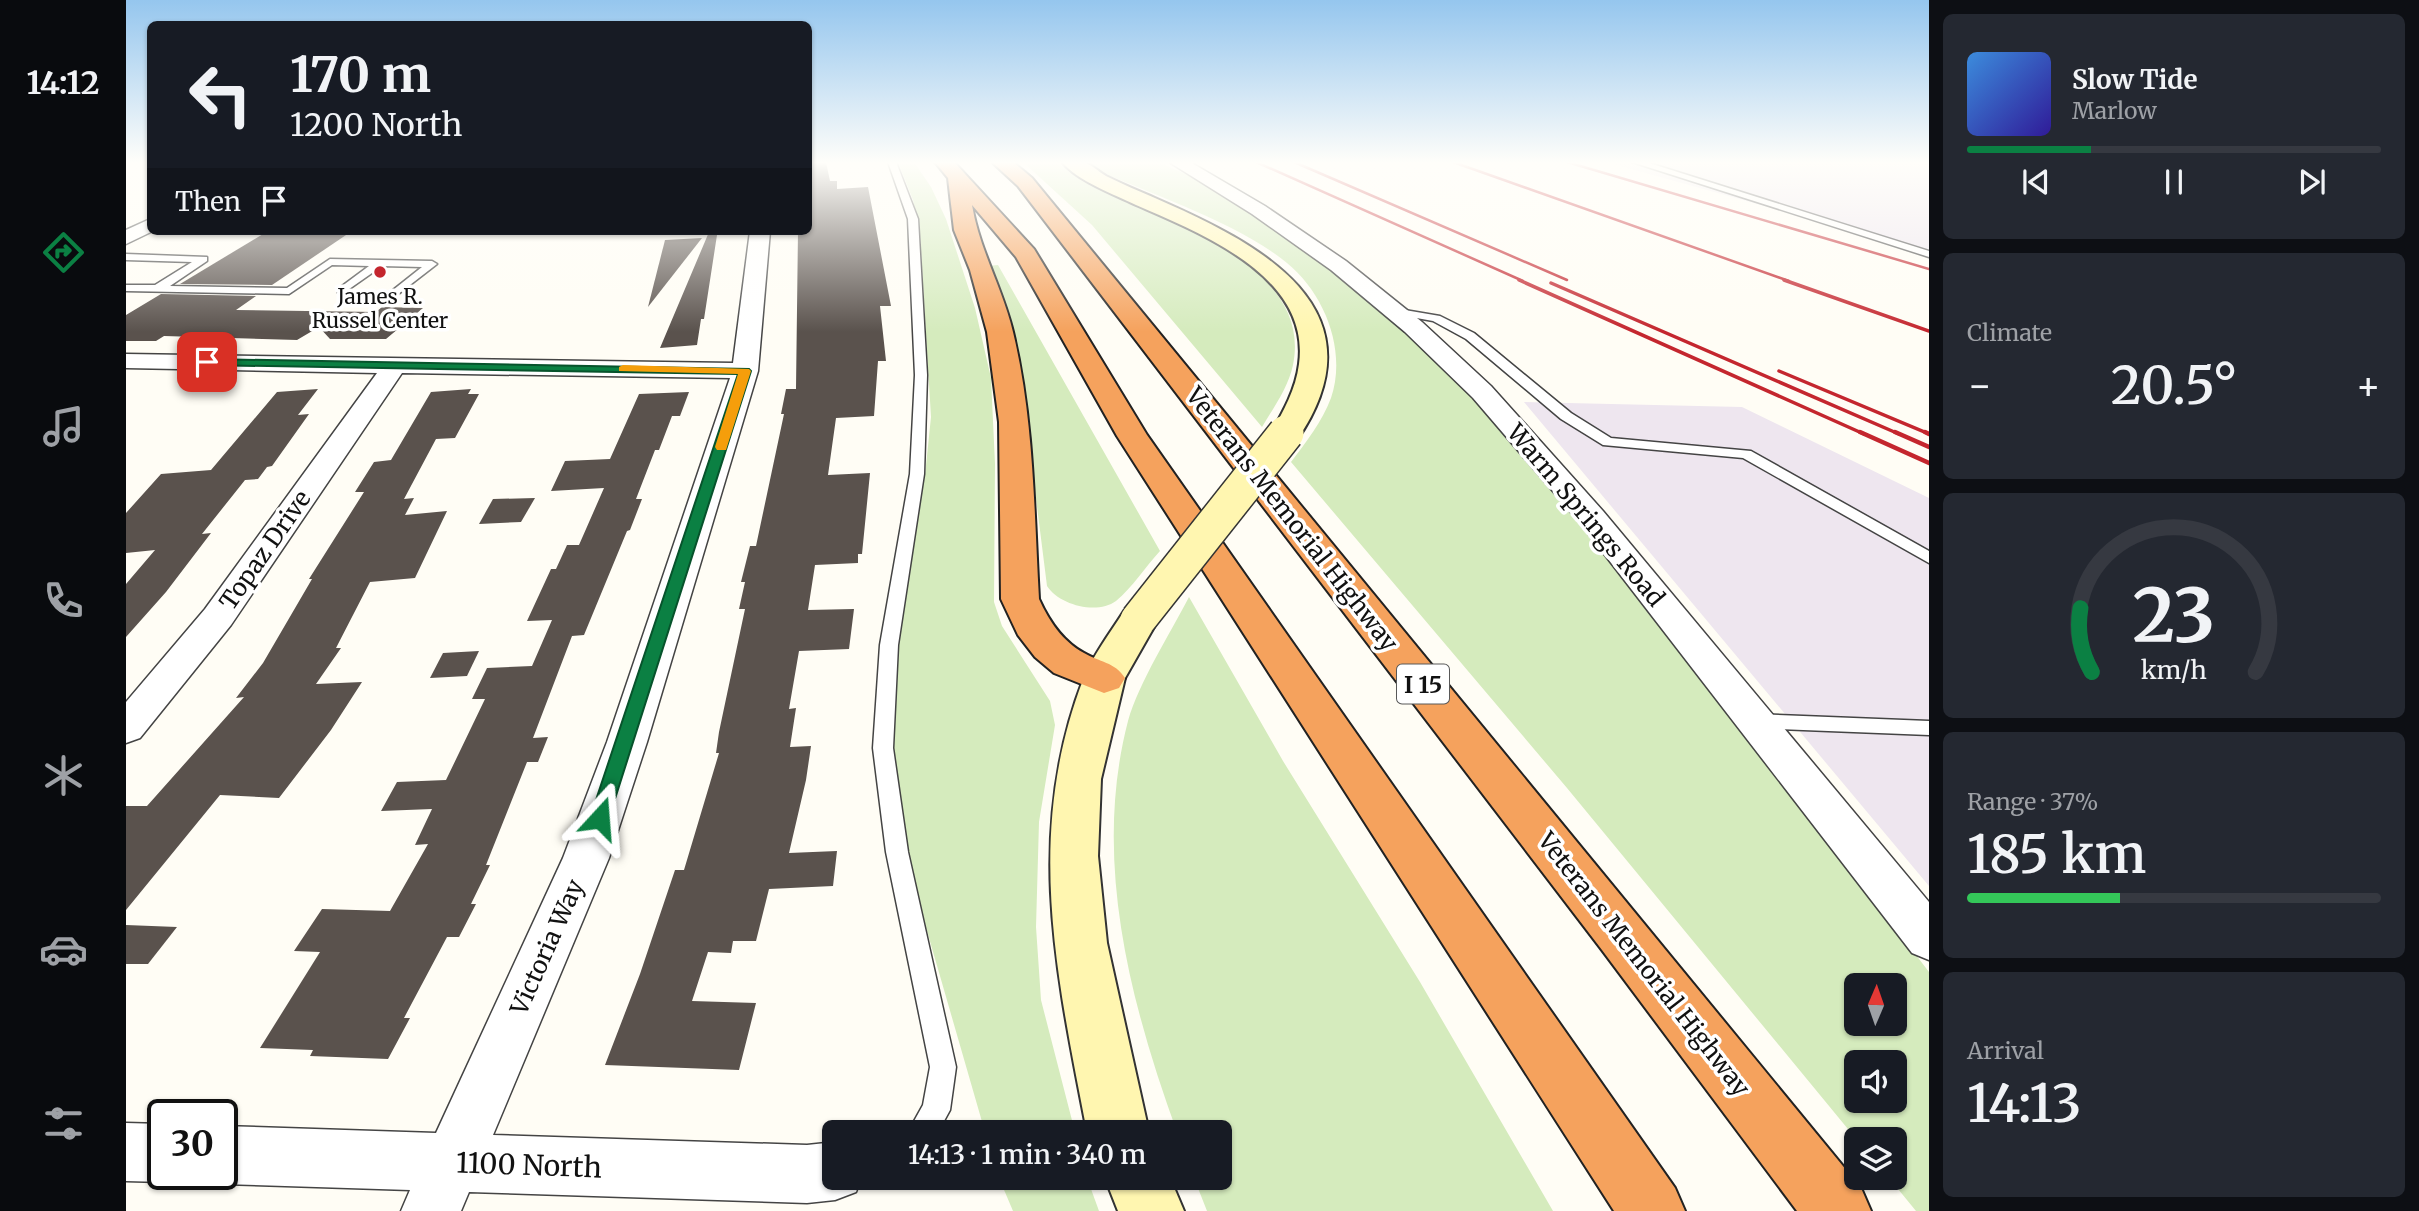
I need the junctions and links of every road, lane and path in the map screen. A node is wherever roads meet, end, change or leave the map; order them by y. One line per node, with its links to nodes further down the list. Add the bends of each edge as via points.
1 (914, 219): 28 (lane, via 921,375 917,474 889,645 883,748 897,852 943,1067 936,1110)
2 (962, 219): 23 (highway, via 1000,332 1014,422 1020,599 1032,626 1049,647 1069,663)
3 (995, 219): 37 (highway, via 1026,254 1132,436)
4 (1054, 219): 38 (highway, Veterans Memorial Highway / I 15)
5 (1184, 219): 23 (main road, bridge, via 1246,250 1282,281 1307,317 1313,336 1312,378 1286,433 1138,620)
6 (1270, 219): 18 (street, Warm Springs Road)
7 (1816, 219): 11 (lane)
8 (147, 227): 10 (street)
9 (760, 235): 21 (street, Victoria Way)
10 (126, 238)
11 (1929, 254)
12 (126, 257): 15 (lane, via 204,259)
13 (380, 263): 15 (lane, via 330,262 289,291); 16 (lane); 17 (lane, via 432,264)
14 (126, 288): 15 (lane)
15 (157, 289)
16 (342, 291)
17 (397, 292)
18 (1393, 311): 22 (lane, via 1436,318 1470,336 1566,416 1608,442 1746,454); 24 (street, Warm Springs Road, via 1480,390 1570,490)
19 (126, 361): 20 (street)
20 (395, 365): 21 (street); 25 (street, Topaz Drive, via 218,617)
21 (745, 371): 34 (street, Victoria Way, via 590,846)
22 (1929, 558)
23 (1104, 678): 29 (main road, via 1078,779 1073,856 1080,943)
24 (1754, 721): 26 (lane); 27 (street, Warm Springs Road)
25 (126, 728)
26 (1929, 728)
27 (1929, 939)
28 (930, 1120)
29 (1116, 1120)
30 (126, 1152): 31 (street)
31 (147, 1153)
32 (238, 1157): 34 (street, 1100 North)
33 (822, 1172): 34 (street, 1100 North)
34 (442, 1186)
35 (1142, 1190): 36 (main road)
36 (1151, 1211)
37 (1652, 1211)
38 (1838, 1211)

